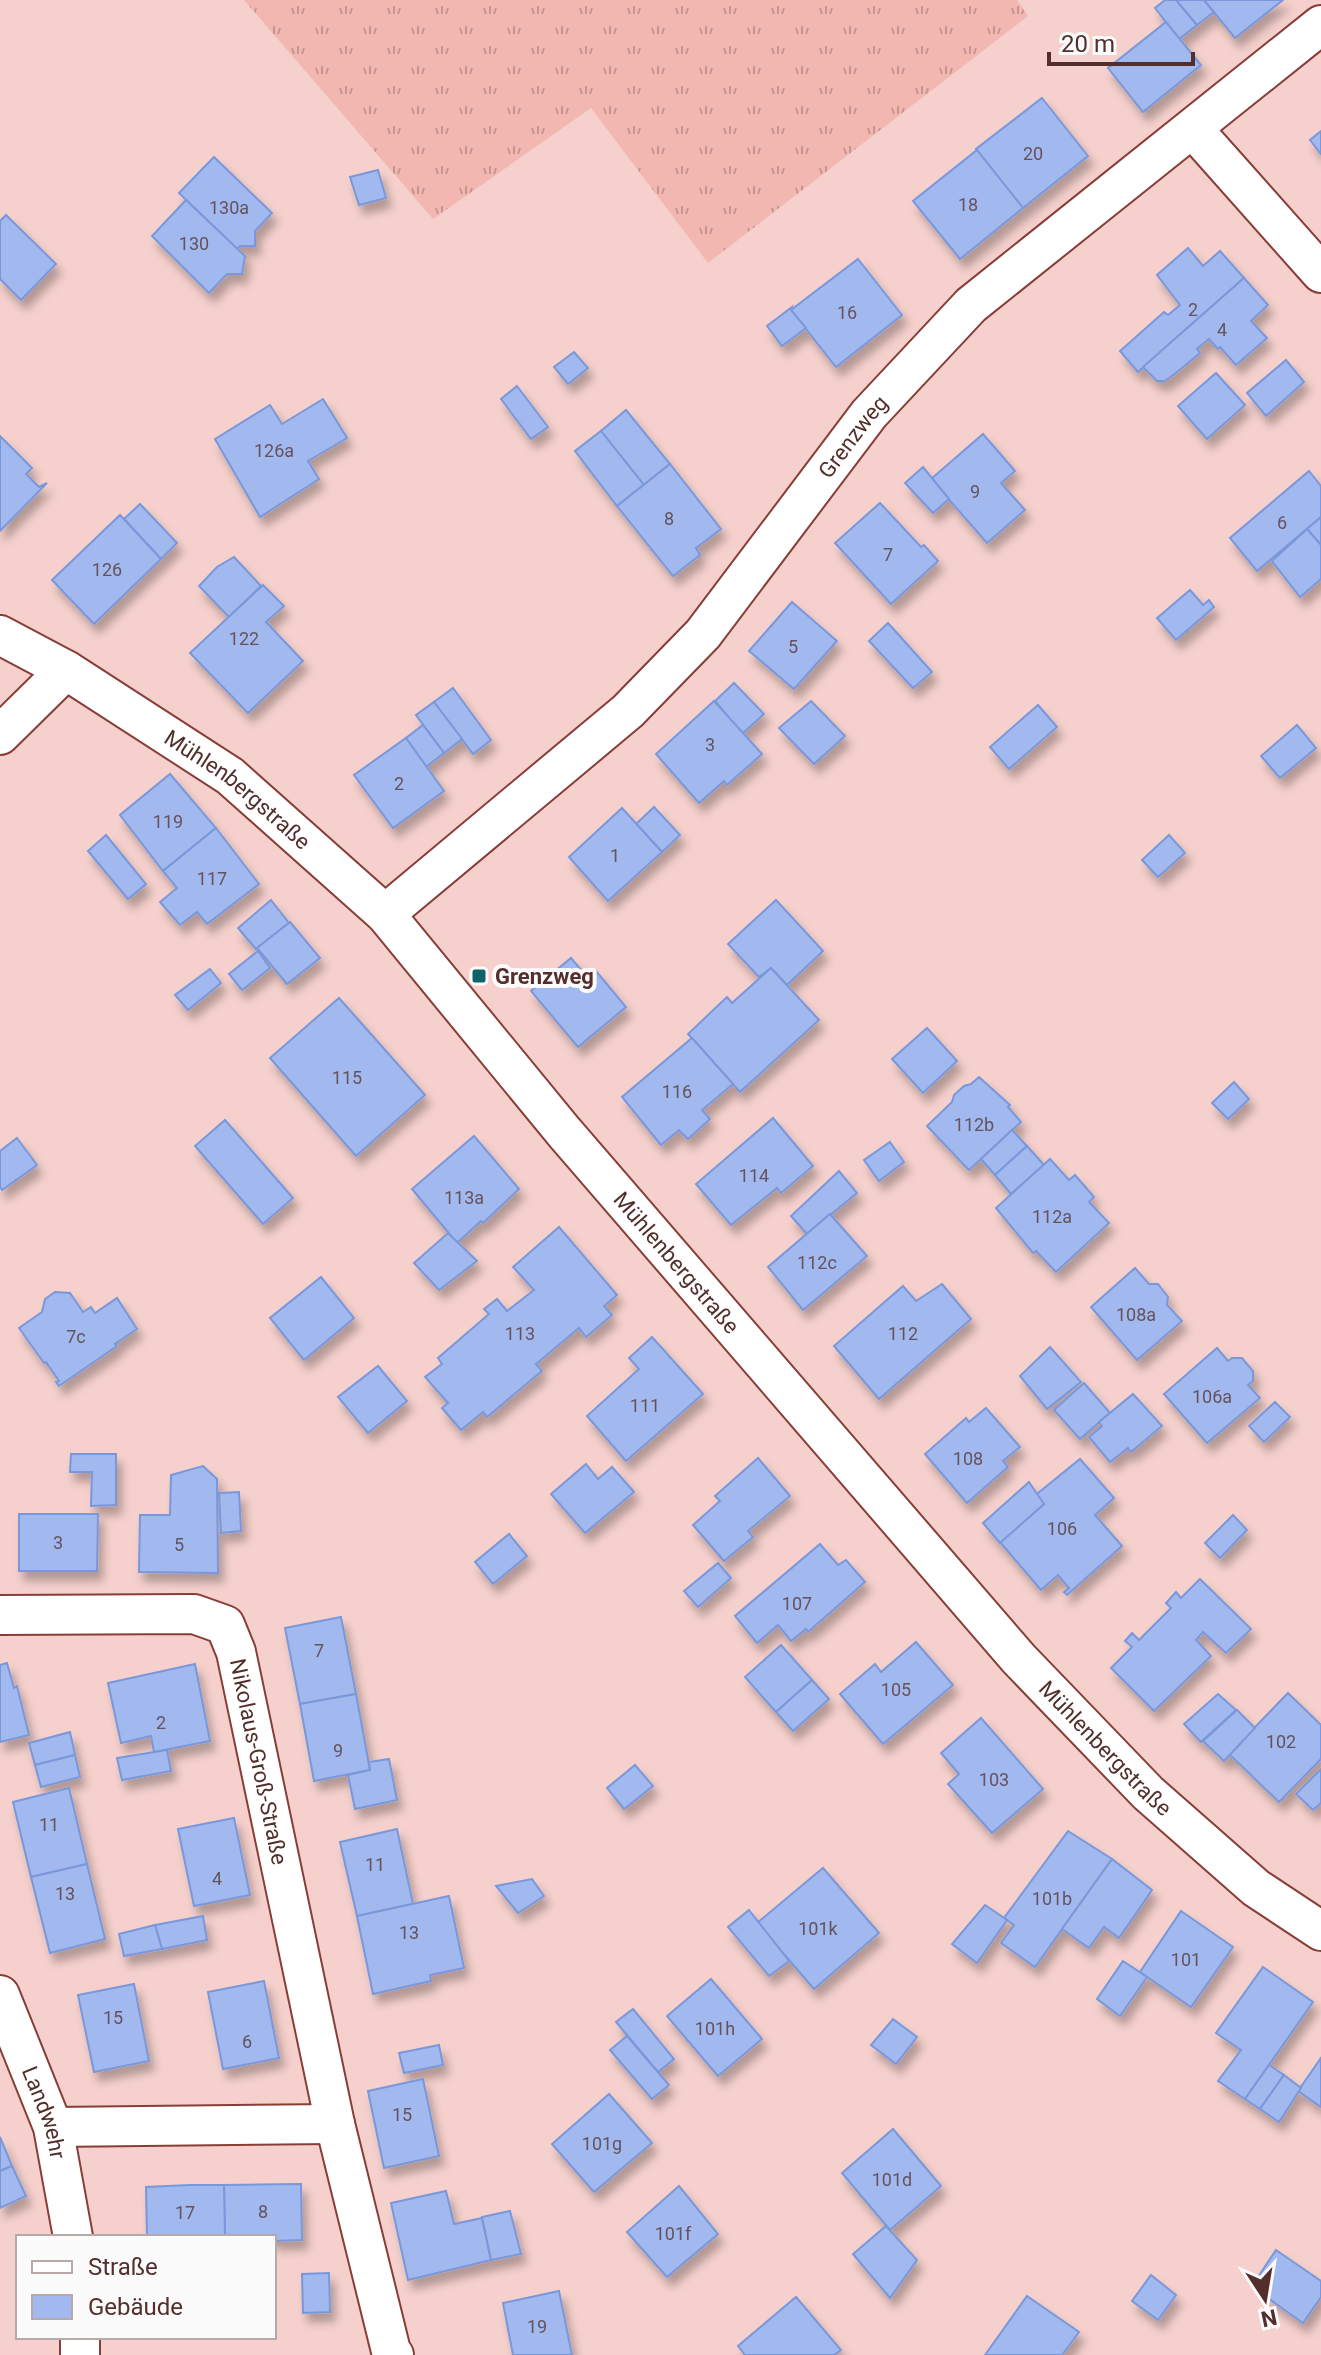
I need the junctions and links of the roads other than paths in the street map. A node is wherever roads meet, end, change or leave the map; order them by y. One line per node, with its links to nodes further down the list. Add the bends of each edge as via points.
1 (1321, 25): 2 (street, Grenzweg)
2 (1193, 129): 3 (street); 7 (street, Grenzweg, via 971,305 869,414 703,634 628,711)
3 (1321, 273)
4 (0, 635): 5 (street, Mühlenbergstraße)
5 (66, 670): 6 (street); 7 (street, Mühlenbergstraße, via 230,776)
6 (0, 735)
7 (385, 914): 9 (street, Mühlenbergstraße, via 575,1144 1019,1659 1148,1793 1256,1888)
8 (0, 1615): 11 (street, Nikolaus-Groß-Straße, via 194,1614 225,1625 236,1652)
9 (1321, 1931)
10 (0, 1995): 12 (street, Landwehr)
11 (335, 2124): 12 (street); 14 (street, Nikolaus-Groß-Straße)
12 (53, 2127): 13 (street, Landwehr)
13 (73, 2235)
14 (394, 2355)

